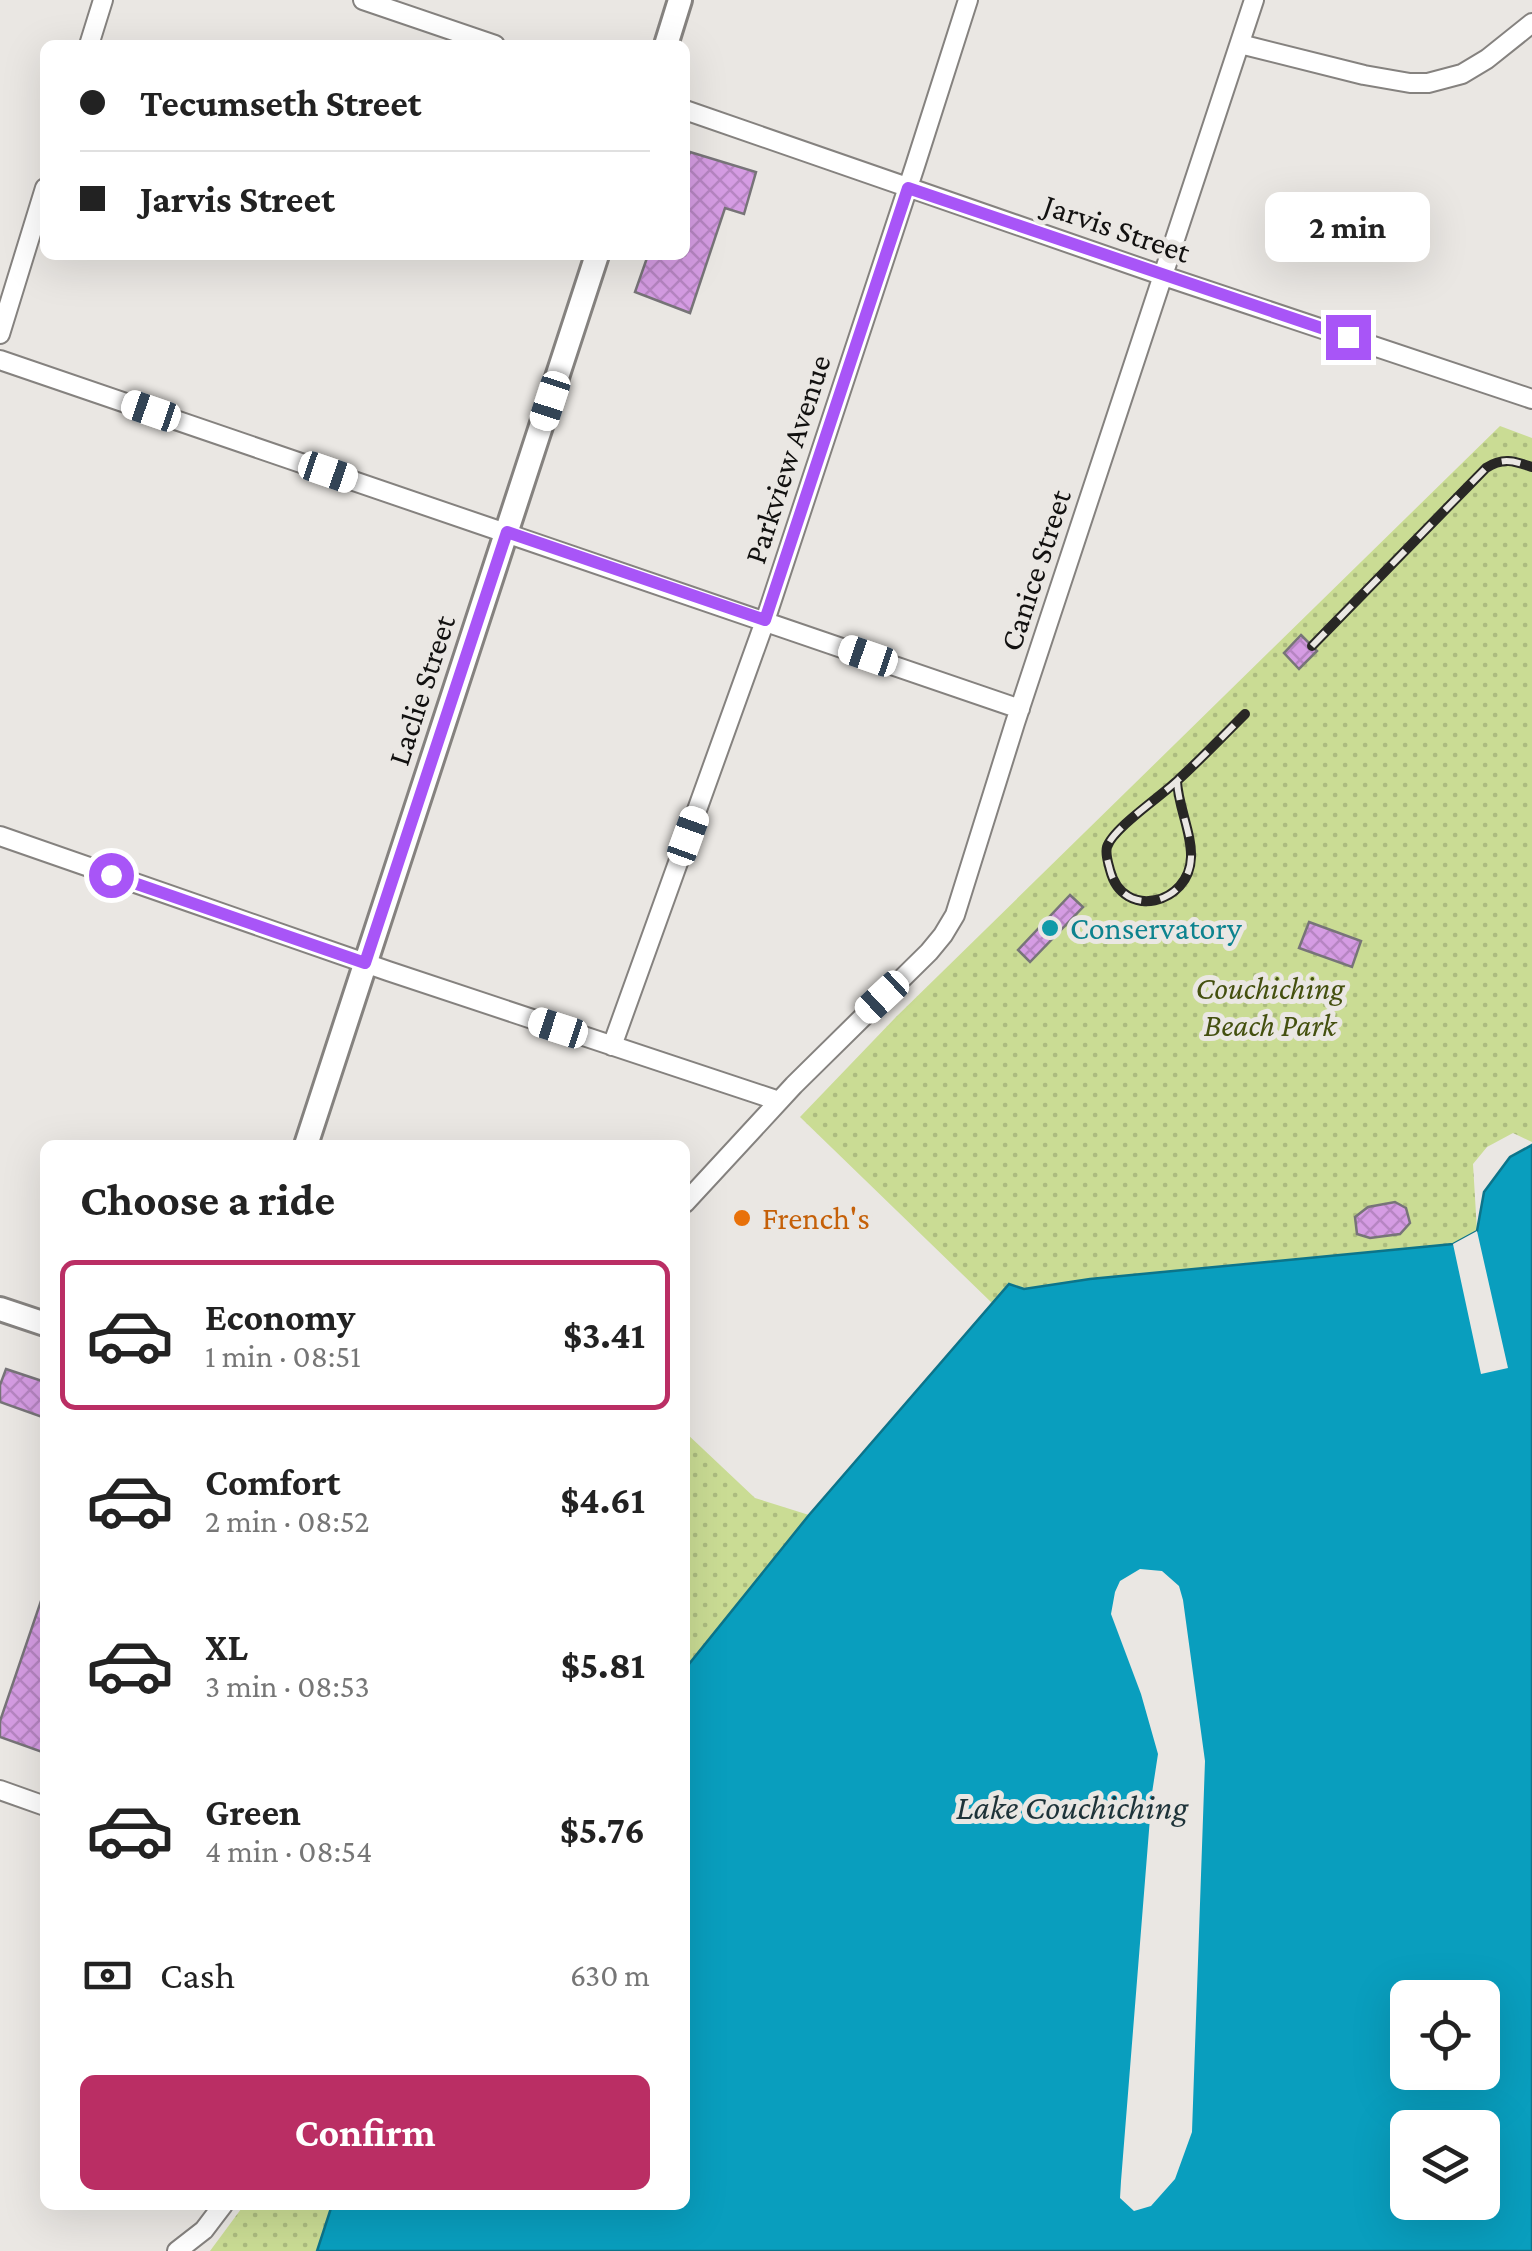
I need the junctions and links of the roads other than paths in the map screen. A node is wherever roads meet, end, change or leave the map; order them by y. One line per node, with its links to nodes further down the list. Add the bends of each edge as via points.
1 (103, 0): 7 (street)
2 (363, 0): 8 (street)
3 (680, 0): 9 (main road)
4 (968, 0): 12 (street, Parkview Avenue)
5 (1254, 0): 10 (street, Canice Street)
6 (1532, 23): 10 (street, via 1462,74 1428,83)
7 (91, 40)
8 (480, 40)
9 (668, 40)
10 (1240, 44): 15 (street, Canice Street)
11 (690, 112): 12 (street, Jarvis Street)
12 (908, 188): 15 (street, Jarvis Street); 20 (street, Parkview Avenue)
13 (40, 204): 16 (street)
14 (595, 260): 19 (main road, Laclie Street)
15 (1164, 276): 18 (street, Jarvis Street); 21 (street, Canice Street)
16 (0, 334)
17 (0, 360): 19 (street)
18 (1532, 399)
19 (507, 532): 20 (street); 23 (main road, Laclie Street)
20 (765, 620): 21 (street); 24 (street, Parkview Avenue)
21 (1020, 709): 25 (street, Canice Street, via 949,926)
22 (0, 836): 23 (street)
23 (365, 963): 24 (street); 26 (main road, Laclie Street)
24 (612, 1046): 25 (street)
25 (779, 1101): 27 (street, Canice Street)
26 (308, 1140)
27 (690, 1197)
28 (0, 1309): 29 (main road)
29 (40, 1322)
30 (0, 1790): 31 (street)
31 (40, 1804)
32 (219, 2210): 33 (street)
33 (177, 2251)

